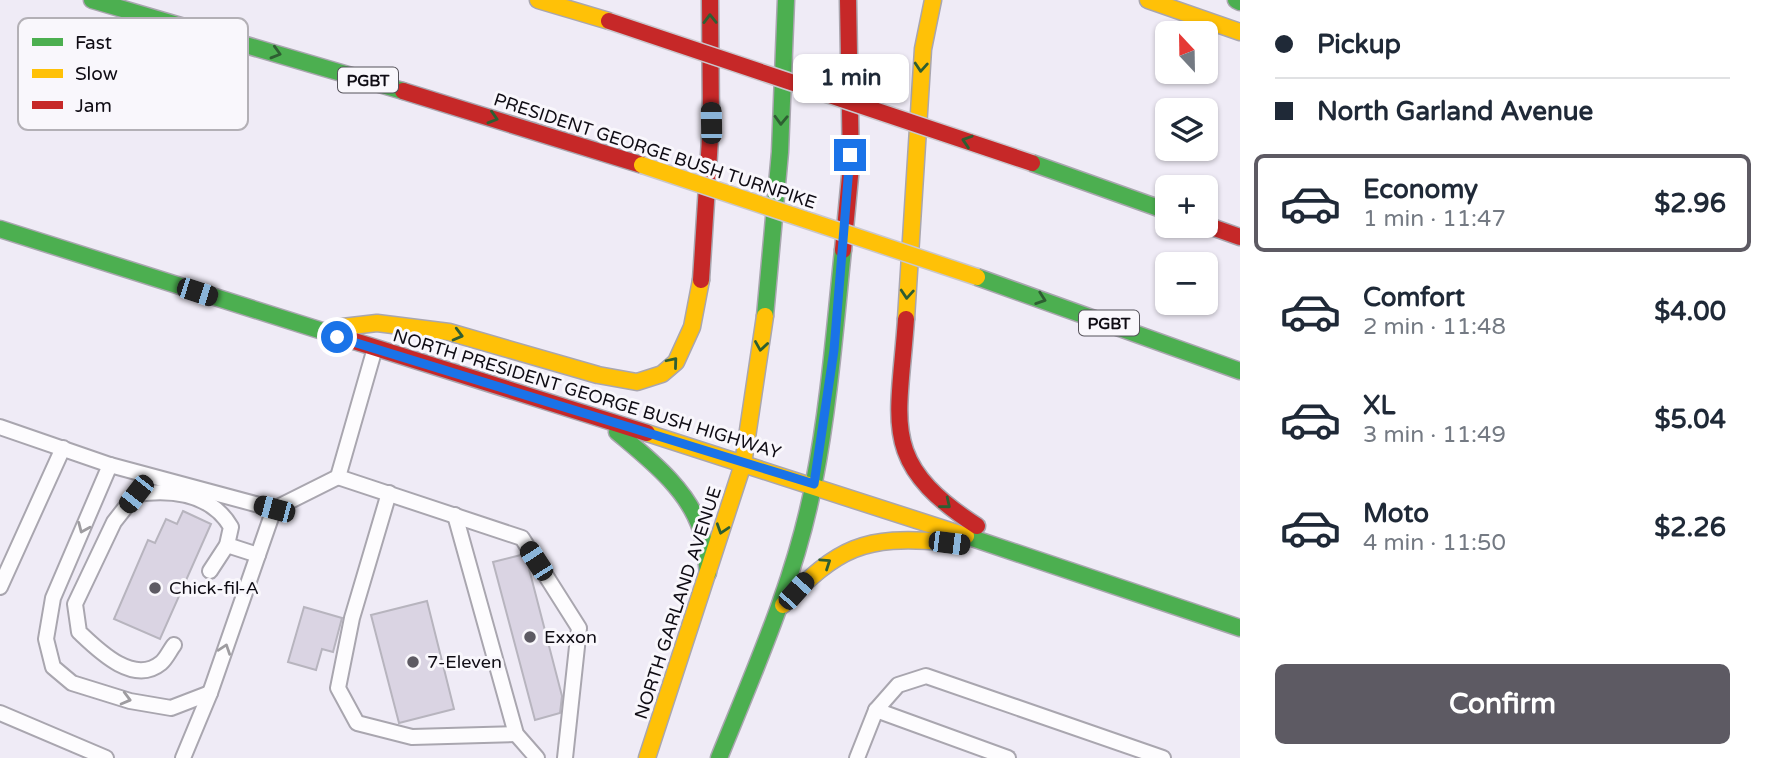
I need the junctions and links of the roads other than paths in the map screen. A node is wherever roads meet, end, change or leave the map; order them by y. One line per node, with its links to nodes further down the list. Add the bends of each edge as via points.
1 (92, 0): 8 (main road, PRESIDENT GEORGE BUSH TURNPIKE / PGBT, one-way to 8, bridge)
2 (538, 0): 11 (main road, one-way to 2, bridge)
3 (710, 0): 15 (main road, one-way to 3, via 377,323 449,332 637,382 662,374 676,362 692,327 702,272 711,123)
4 (786, 0): 21 (main road, NORTH GARLAND AVENUE, one-way to 21, via 770,285)
5 (848, 0): 24 (main road, via 851,166 834,350)
6 (933, 0): 29 (main road, one-way to 29, via 923,49 899,427 902,453 921,484 958,514)
7 (1148, 0): 9 (main road)
8 (155, 18)
9 (1240, 32)
10 (248, 44): 17 (main road, PRESIDENT GEORGE BUSH TURNPIKE / PGBT, one-way to 17, bridge, via 642,164 977,276)
11 (1155, 207)
12 (0, 229): 15 (main road, NORTH PRESIDENT GEORGE BUSH HIGHWAY)
13 (1218, 229): 14 (main road)
14 (1240, 237)
15 (318, 331): 16 (main road, NORTH PRESIDENT GEORGE BUSH HIGHWAY)
16 (374, 348): 18 (main road, NORTH PRESIDENT GEORGE BUSH HIGHWAY); 23 (lane)
17 (1240, 371)
18 (602, 420): 21 (main road, NORTH PRESIDENT GEORGE BUSH HIGHWAY); 32 (main road, via 657,466 682,496 699,527)
19 (0, 427): 20 (lane)
20 (63, 449): 22 (lane); 33 (lane)
21 (743, 464): 24 (main road, NORTH PRESIDENT GEORGE BUSH HIGHWAY); 32 (main road, NORTH GARLAND AVENUE, one-way to 32)
22 (110, 465): 26 (lane); 37 (lane, one-way to 37, via 53,598 46,639 53,667 72,683 171,708)
23 (338, 477): 25 (lane); 26 (lane)
24 (814, 484): 29 (main road, NORTH PRESIDENT GEORGE BUSH HIGHWAY); 34 (main road)
25 (389, 494): 27 (lane); 40 (lane, via 352,618 338,688 357,723 412,737)
26 (274, 509): 30 (lane)
27 (455, 515): 40 (lane); 44 (lane, via 522,538 579,628)
28 (227, 545): 30 (lane); 31 (lane); 36 (lane, via 231,527 221,510 197,498 161,491 136,494 114,522 75,604 79,632 125,667 146,669 160,664)
29 (1019, 552): 34 (main road, one-way to 29, via 814,570 868,542 902,537); 35 (main road, NORTH PRESIDENT GEORGE BUSH HIGHWAY)
30 (258, 555): 37 (lane, one-way to 30)
31 (210, 570)
32 (708, 573): 45 (main road, NORTH GARLAND AVENUE)
33 (0, 587)
34 (778, 611): 46 (main road)
35 (1240, 628)
36 (174, 645)
37 (210, 693): 42 (lane)
38 (876, 710): 47 (lane); 48 (lane); 49 (lane, via 898,685 926,676)
39 (0, 713): 41 (lane)
40 (516, 734): 43 (lane)
41 (106, 758)
42 (183, 758)
43 (537, 758)
44 (565, 758)
45 (647, 758)
46 (719, 758)
47 (857, 758)
48 (1008, 758)
49 (1163, 758)

